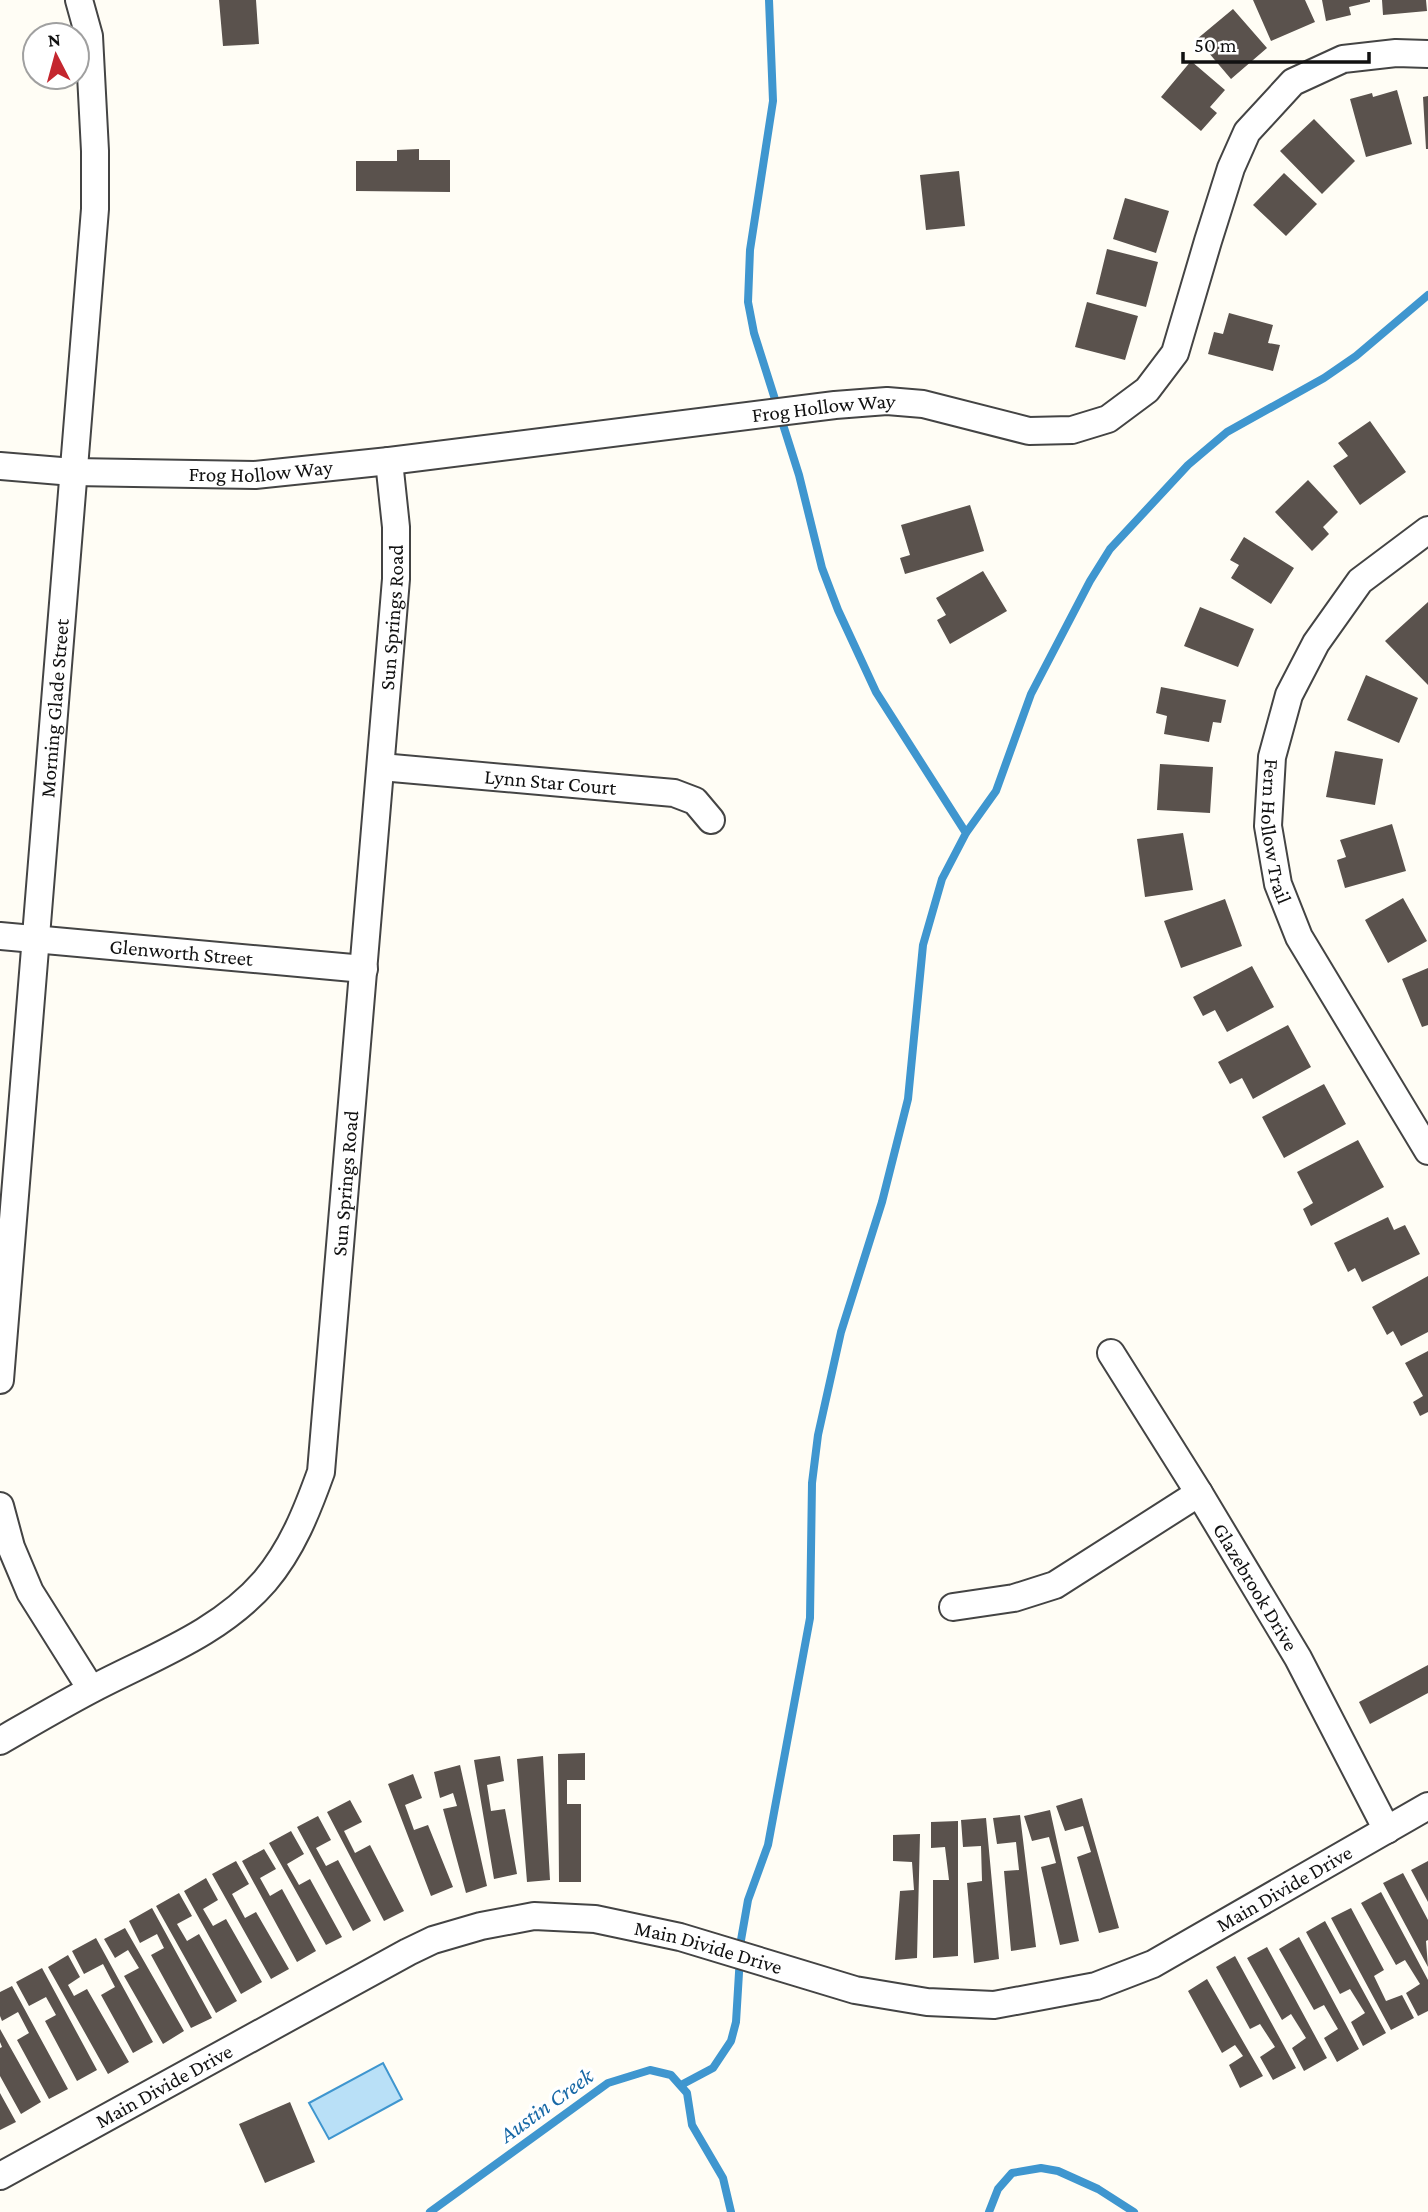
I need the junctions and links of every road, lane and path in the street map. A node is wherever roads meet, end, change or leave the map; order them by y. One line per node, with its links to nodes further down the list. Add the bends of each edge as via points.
1 (79, 0): 3 (street, Morning Glade Street)
2 (97, 0): 4 (street, Morning Glade Street)
3 (85, 21)
4 (91, 27)
5 (1428, 54): 7 (street, Frog Hollow Way, via 1343,59 1293,82 1247,132 1231,168 1175,353 1147,390 1108,419 1072,429 1029,431 923,404 887,401)
6 (91, 74): 9 (street, Morning Glade Street, via 95,209)
7 (389, 461): 9 (street, Frog Hollow Way, via 256,475); 11 (street, Sun Springs Road, via 396,579)
8 (0, 466): 9 (street, Frog Hollow Way)
9 (73, 472): 14 (street, Morning Glade Street)
10 (1428, 530): 16 (street, Fern Hollow Trail, via 1360,581 1316,643 1289,695 1272,757 1268,826 1278,884 1299,937)
11 (381, 767): 12 (street, Lynn Star Court, via 674,793 695,801); 15 (street, Sun Springs Road)
12 (711, 820)
13 (0, 936): 14 (street, Glenworth Street)
14 (36, 939): 15 (street, Glenworth Street); 18 (street, Morning Glade Street)
15 (364, 970): 22 (street, Sun Springs Road, via 327,1420 321,1472 306,1514 264,1581 212,1628)
16 (1428, 1151)
17 (1111, 1353): 19 (street, Glazebrook Drive)
18 (0, 1380)
19 (1199, 1493): 21 (street, via 1055,1585 1014,1598); 25 (street, Glazebrook Drive, via 1298,1658)
20 (0, 1506): 22 (street, via 30,1592)
21 (953, 1607)
22 (91, 1689): 23 (street, Sun Springs Road)
23 (0, 1741)
24 (1428, 1806): 25 (street, Main Divide Drive)
25 (1387, 1830): 26 (street, Main Divide Drive, via 1153,1964 1096,1986 994,2005 928,2002 855,1990 680,1937 596,1919 534,1916 481,1926 408,1952)
26 (0, 2176)

